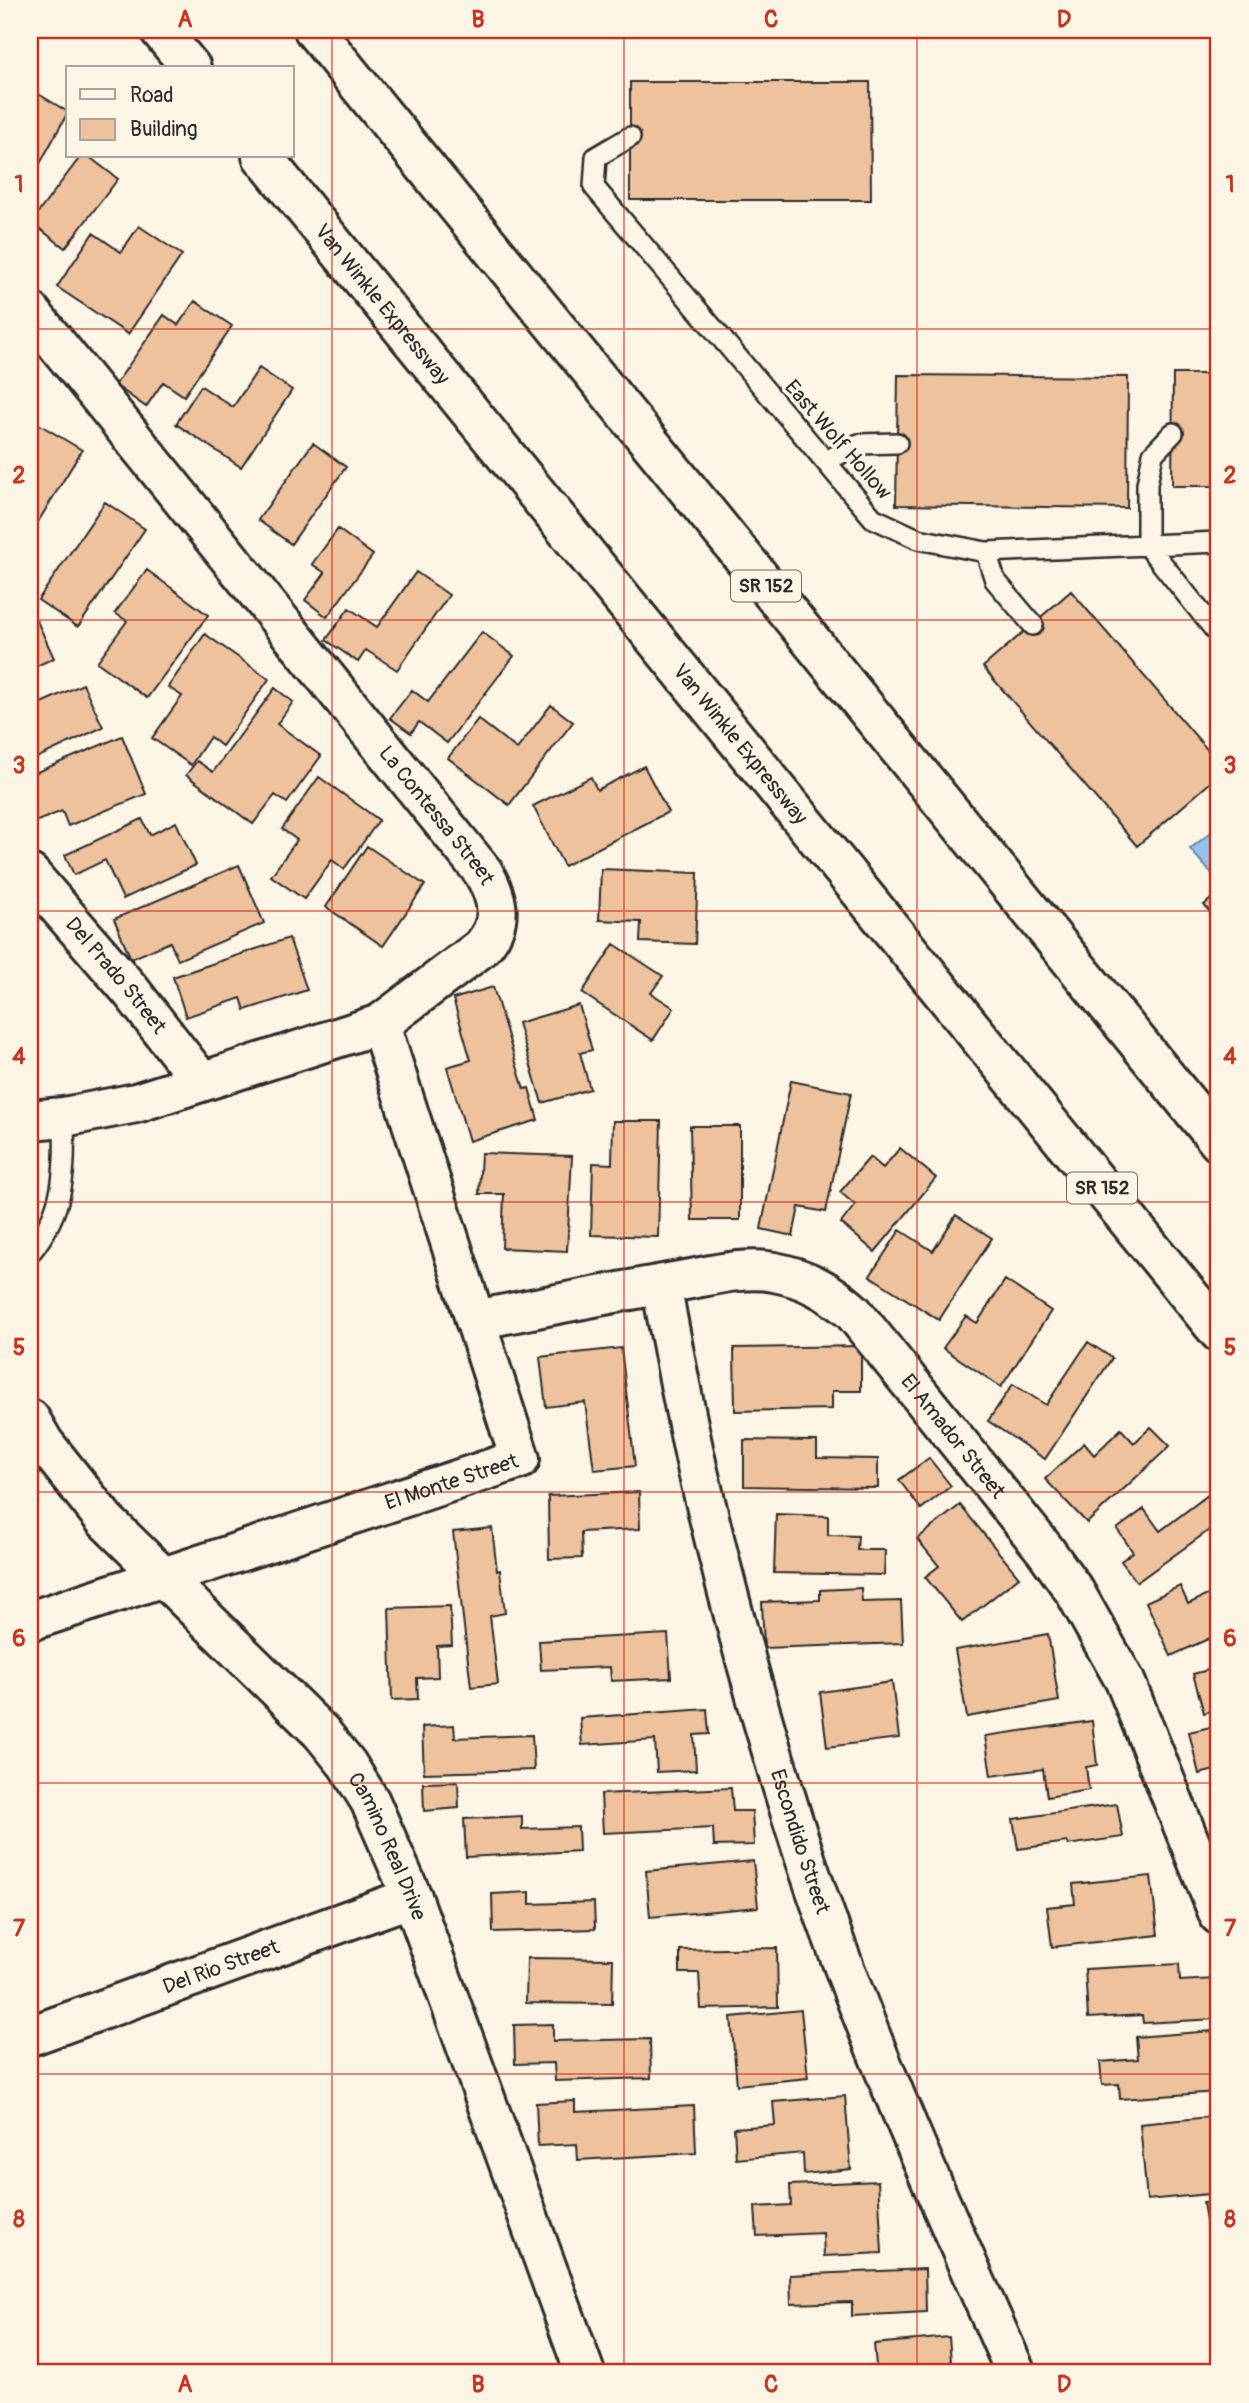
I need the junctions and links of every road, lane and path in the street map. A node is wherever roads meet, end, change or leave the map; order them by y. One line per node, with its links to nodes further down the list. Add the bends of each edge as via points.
1 (160, 30): 3 (street)
2 (314, 30): 19 (street, SR 152)
3 (189, 66)
4 (630, 137): 9 (lane, East Wolf Hollow, via 596,158 594,187)
5 (263, 158): 23 (street, Van Winkle Expressway / SR 152)
6 (30, 311): 16 (street, La Contessa Street, via 490,884 496,911 490,937)
7 (1173, 433): 11 (lane, via 1153,454 1147,484)
8 (897, 443): 9 (lane, via 859,444)
9 (826, 461): 12 (lane, East Wolf Hollow, via 873,518 918,539)
10 (1219, 542): 11 (lane, East Wolf Hollow)
11 (1147, 545): 12 (lane, East Wolf Hollow); 14 (lane)
12 (986, 552): 13 (lane, via 995,580)
13 (1033, 625)
14 (1219, 635)
15 (30, 874): 17 (street, Del Prado Street)
16 (380, 1024): 17 (street, La Contessa Street); 22 (street, El Monte Street)
17 (200, 1080): 18 (street, La Contessa Street, via 136,1103)
18 (47, 1119): 20 (lane, via 65,1171 48,1226)
19 (1219, 1142)
20 (30, 1254)
21 (661, 1284): 22 (street, El Amador Street); 28 (street, El Amador Street, via 724,1273 771,1271 815,1284 853,1312 1075,1592 1125,1681); 31 (street, Escondido Street, via 730,1599 805,1856 867,2027)
22 (475, 1320): 25 (street, El Monte Street, via 520,1459)
23 (1219, 1332)
24 (30, 1419): 25 (street, Camino Real Drive, via 105,1520)
25 (164, 1577): 26 (street, El Monte Street); 27 (street, Camino Real Drive, via 321,1732 347,1764 370,1801)
26 (30, 1621)
27 (412, 1897): 29 (street, Del Rio Street); 30 (street, Camino Real Drive)
28 (1219, 1915)
29 (30, 2036)
30 (585, 2373)
31 (1016, 2373)

